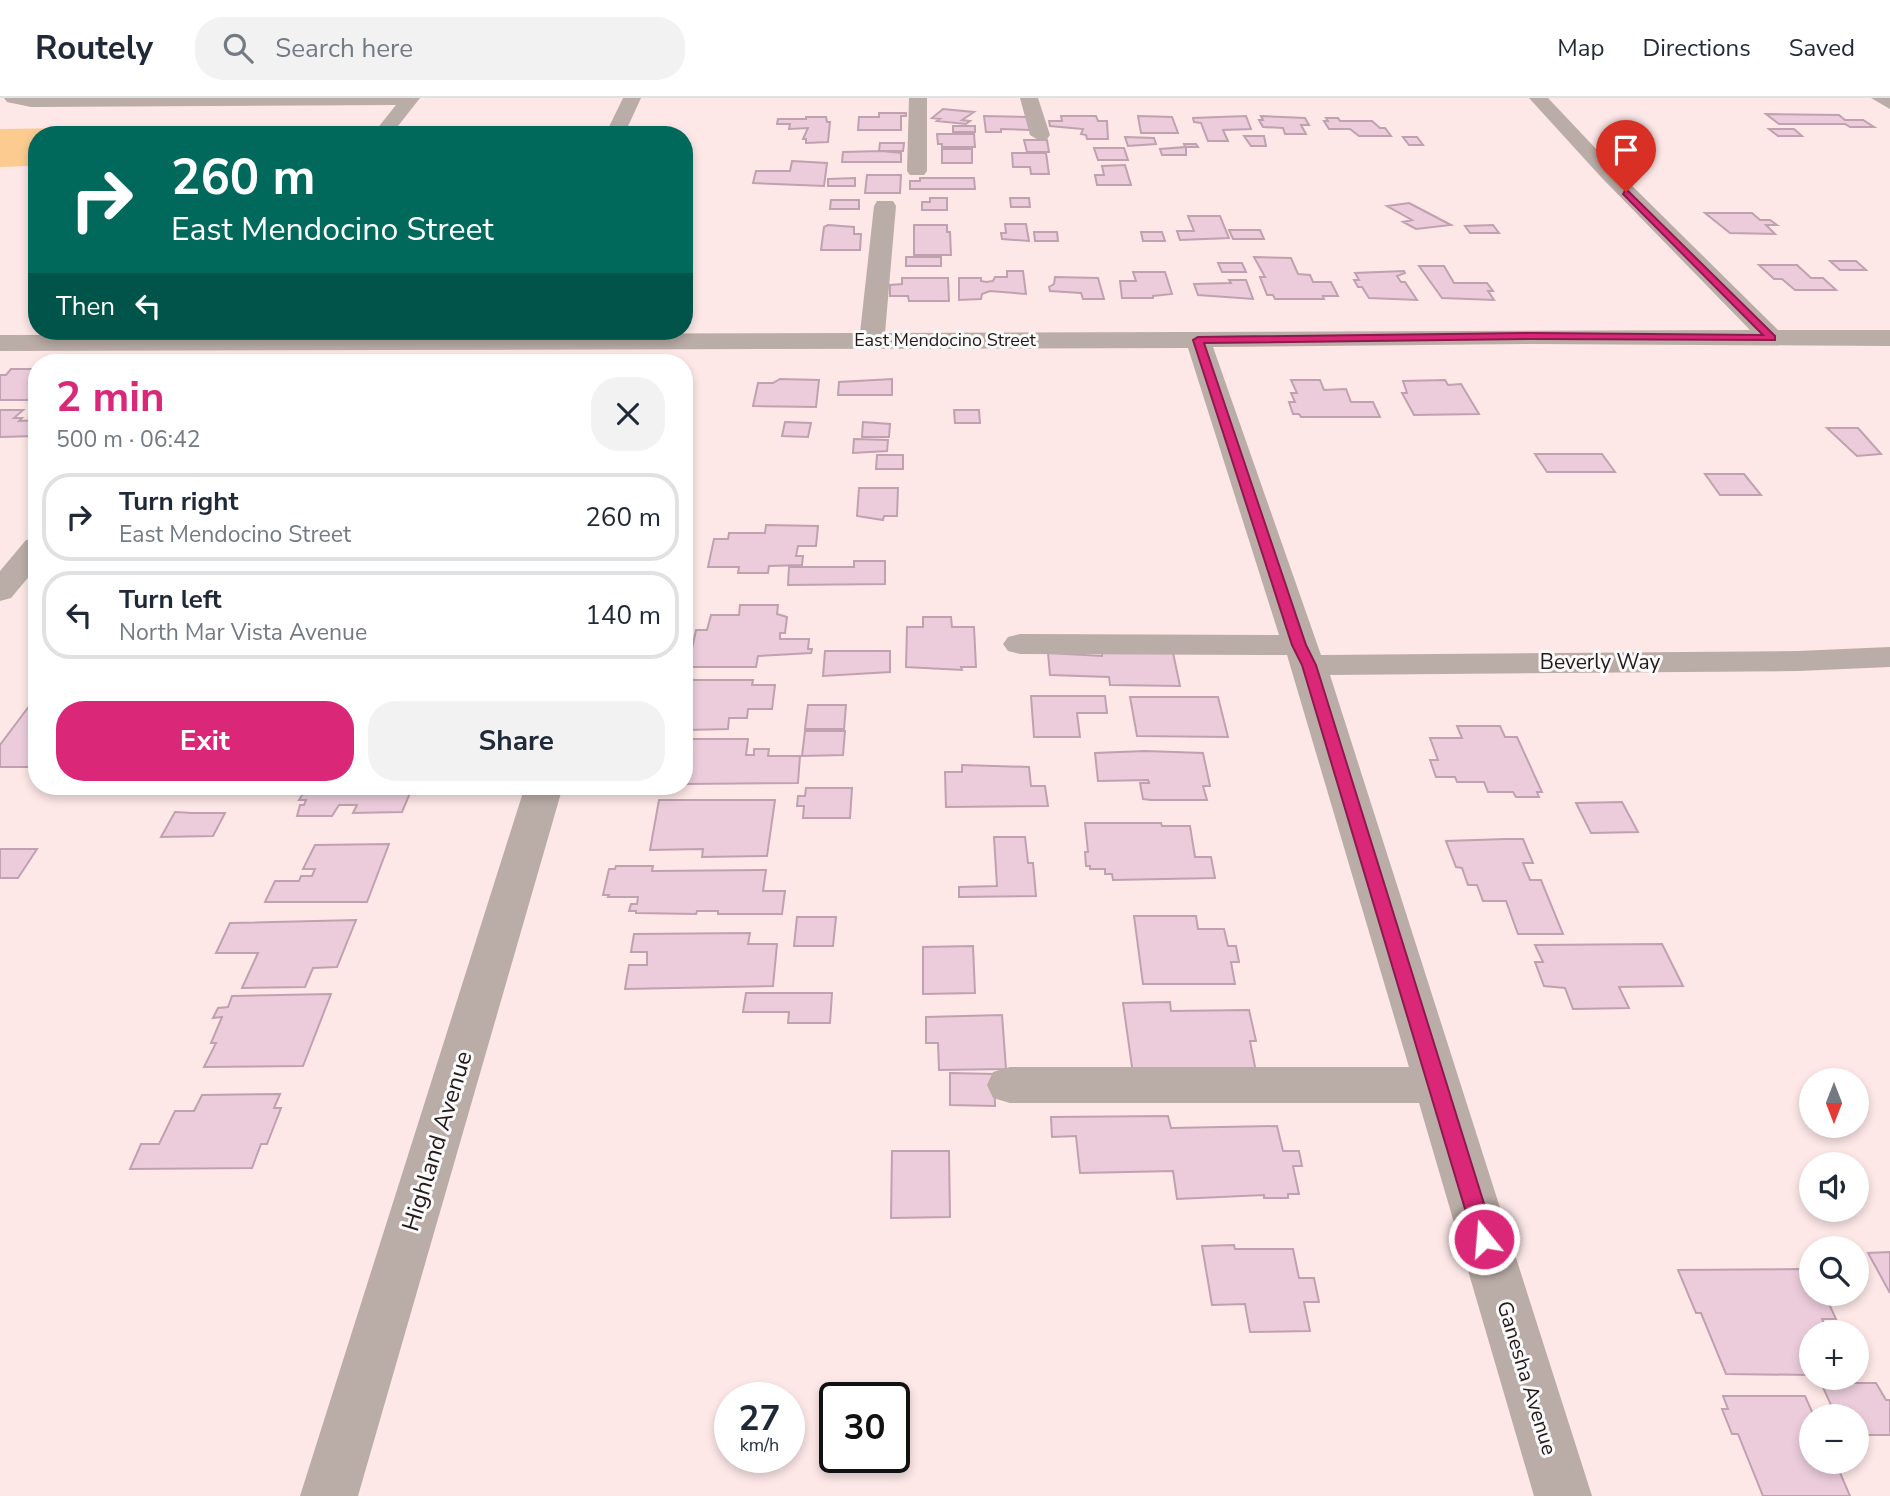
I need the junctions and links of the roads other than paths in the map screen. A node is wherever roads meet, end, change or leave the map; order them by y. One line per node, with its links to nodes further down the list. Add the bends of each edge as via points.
1 (13, 98): 2 (street, via 31,102 175,102)
2 (410, 98): 9 (street)
3 (632, 98): 10 (street)
4 (918, 98): 12 (street)
5 (1030, 98): 11 (street)
6 (1538, 98): 14 (street)
7 (1880, 98): 8 (street)
8 (1890, 104)
9 (388, 126)
10 (618, 126)
11 (1040, 135)
12 (917, 171)
13 (885, 206): 16 (street)
14 (1772, 338): 15 (street, East Mendocino Street); 17 (street, East Mendocino Street)
15 (1890, 338)
16 (872, 340): 17 (street, East Mendocino Street); 20 (street, East Mendocino Street)
17 (1198, 340): 24 (street, Ganesha Avenue)
18 (0, 343): 19 (street, East Mendocino Street)
19 (203, 345): 20 (street, East Mendocino Street)
20 (674, 352)
21 (28, 558): 22 (street)
22 (0, 591)
23 (1020, 645): 24 (street, Beverly Way)
24 (1304, 655): 25 (street, Beverly Way, via 1798,661); 28 (street, Ganesha Avenue)
25 (1890, 657)
26 (541, 795): 29 (street, Highland Avenue)
27 (1010, 1085): 28 (street)
28 (1437, 1085): 30 (street, Ganesha Avenue)
29 (329, 1496)
30 (1563, 1496)

